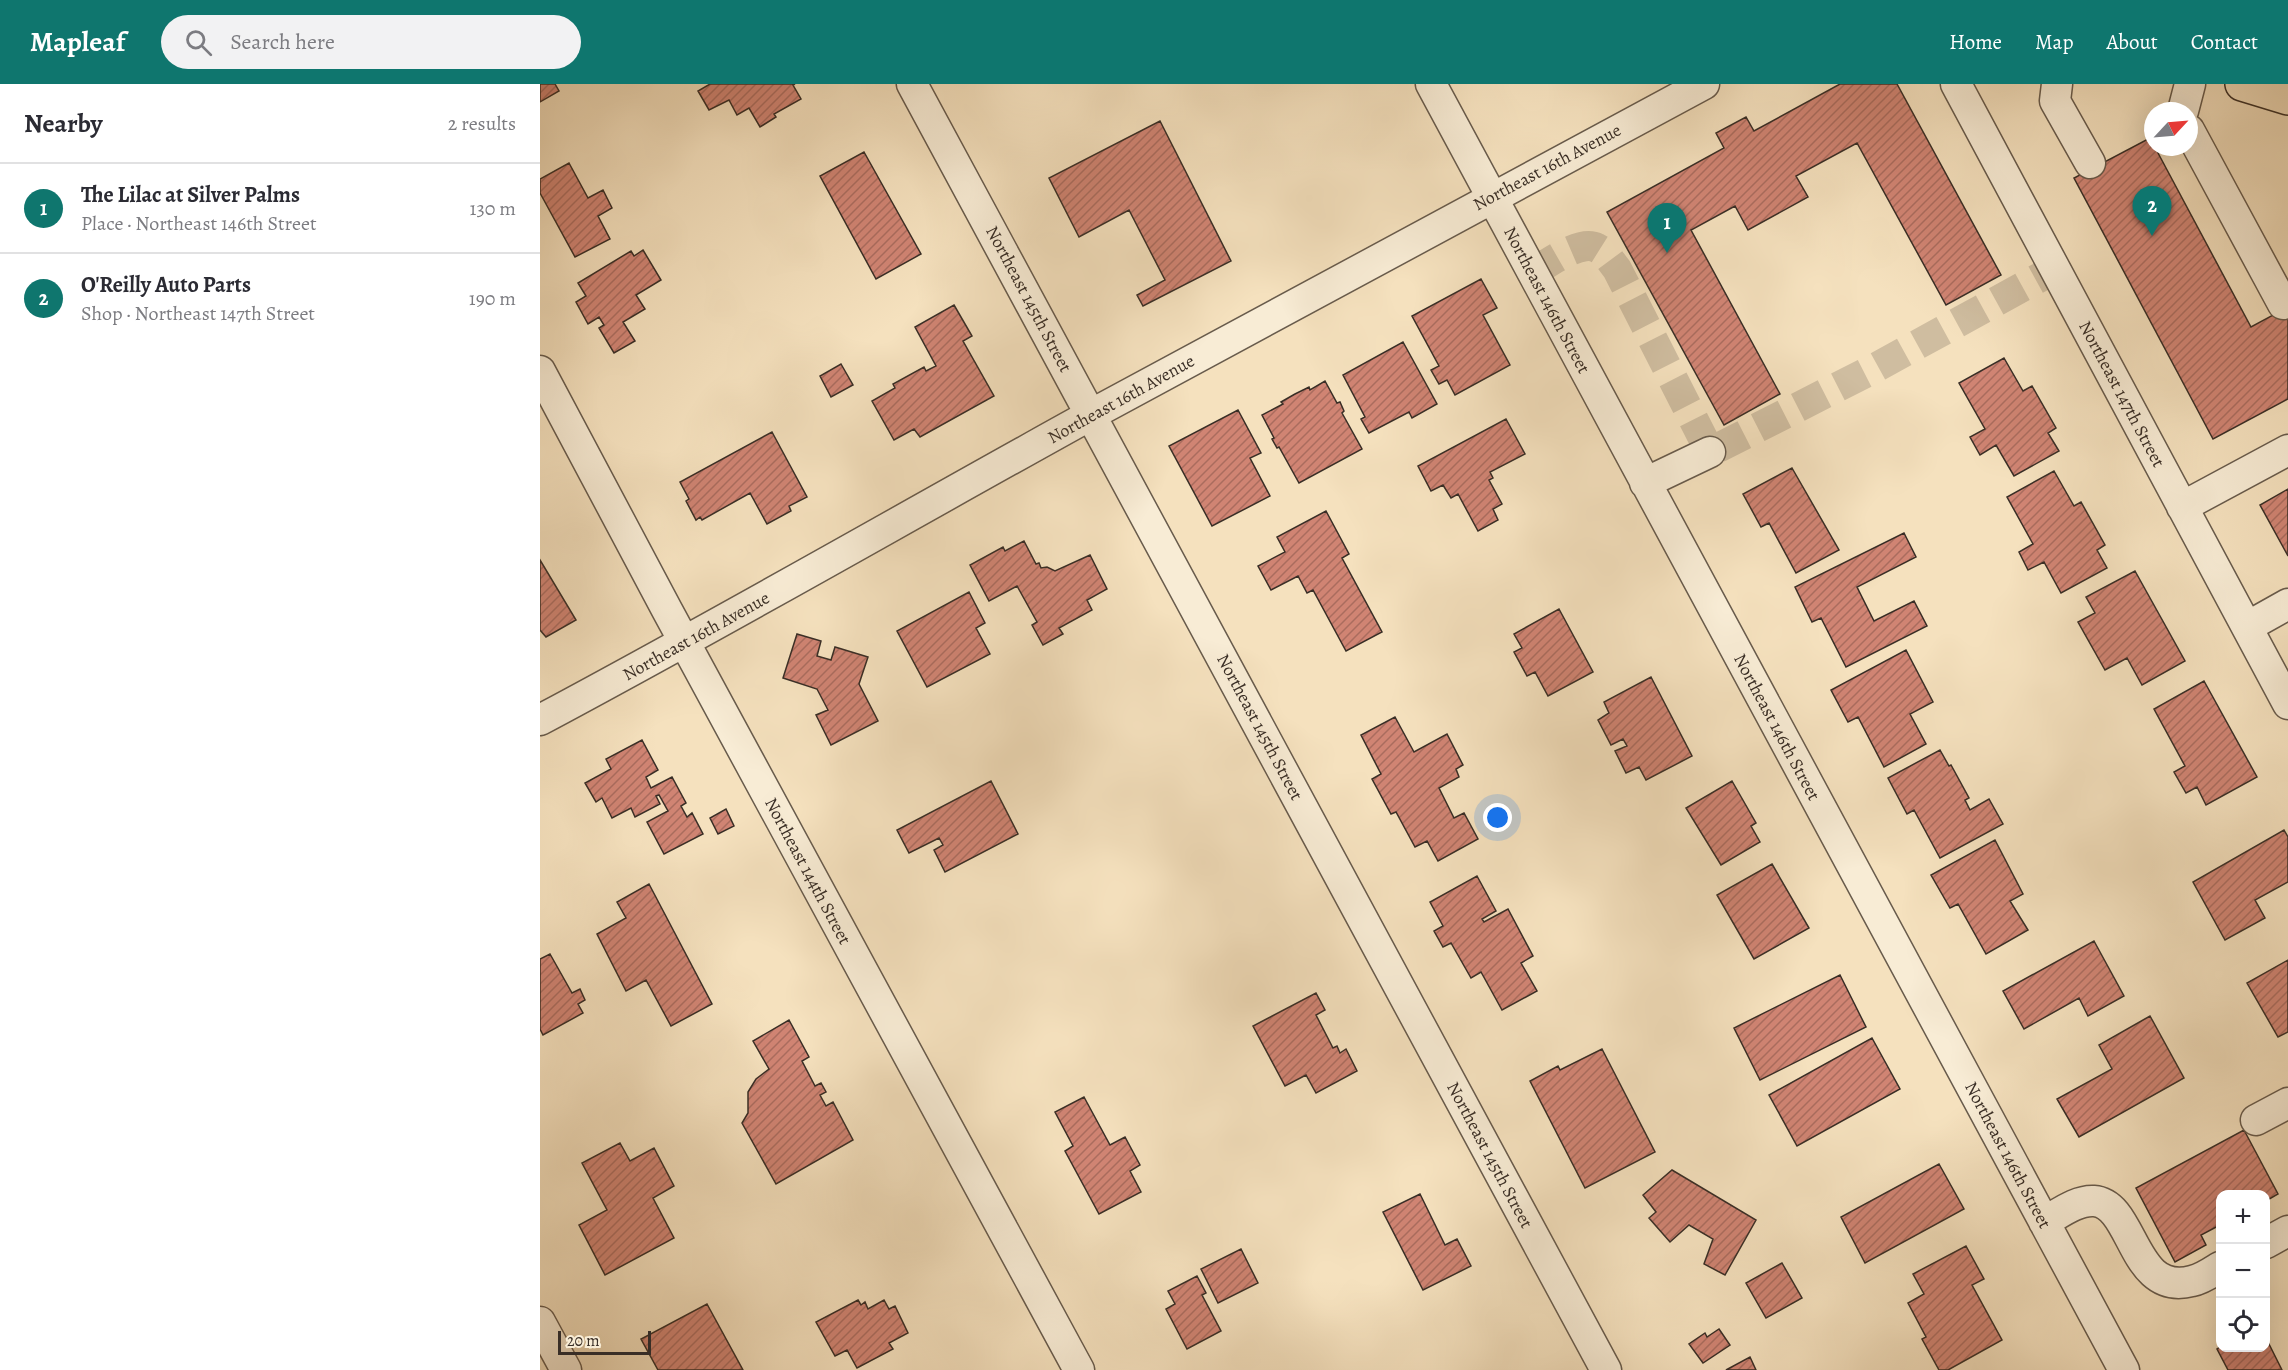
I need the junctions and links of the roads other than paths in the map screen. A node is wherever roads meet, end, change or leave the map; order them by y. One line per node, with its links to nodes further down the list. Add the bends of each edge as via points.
1 (912, 84): 15 (street, Northeast 145th Street)
2 (1431, 84): 12 (street, Northeast 146th Street)
3 (1704, 84): 12 (street, Northeast 16th Avenue)
4 (1956, 84): 19 (street, Northeast 147th Street)
5 (2056, 84): 11 (street, via 2055,101)
6 (2190, 84): 9 (street)
7 (2242, 84): 8 (main road)
8 (2288, 98)
9 (2185, 102)
10 (2198, 147): 13 (street)
11 (2090, 163)
12 (1491, 196): 15 (street, Northeast 16th Avenue); 18 (street, Northeast 146th Street)
13 (2283, 304)
14 (540, 371): 22 (street, Northeast 144th Street)
15 (1092, 415): 22 (street, Northeast 16th Avenue); 34 (street, Northeast 145th Street)
16 (2288, 450): 19 (street)
17 (1710, 452): 18 (street)
18 (1645, 483): 27 (street, Northeast 146th Street)
19 (2182, 507): 21 (street, Northeast 147th Street)
20 (2288, 604): 21 (street)
21 (2247, 627): 23 (street, Northeast 147th Street)
22 (685, 643): 24 (street, Northeast 16th Avenue); 33 (street, Northeast 144th Street)
23 (2288, 704)
24 (540, 720)
25 (2288, 1103): 26 (street)
26 (2256, 1120)
27 (2044, 1222): 30 (street, via 2081,1202 2096,1201 2112,1208 2150,1272 2162,1279 2176,1284 2194,1281); 35 (street, Northeast 146th Street)
28 (2288, 1231): 29 (street)
29 (2270, 1240)
30 (2216, 1269)
31 (540, 1322): 32 (street)
32 (566, 1370)
33 (1079, 1370)
34 (1606, 1370)
35 (2124, 1370)

